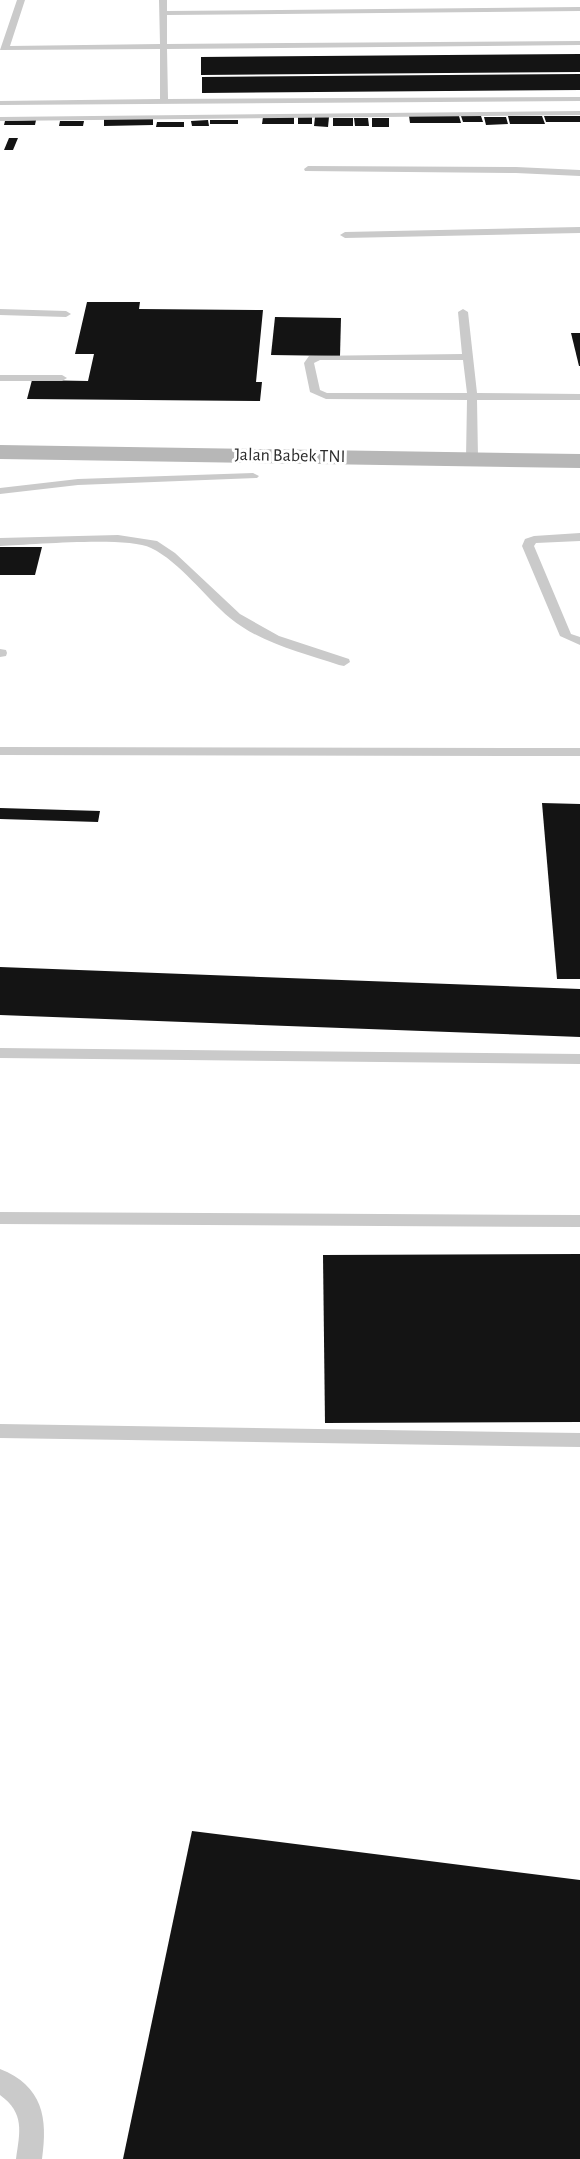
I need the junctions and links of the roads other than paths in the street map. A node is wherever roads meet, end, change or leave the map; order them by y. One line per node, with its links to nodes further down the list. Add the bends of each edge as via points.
1 (21, 0): 7 (lane)
2 (163, 0): 4 (lane)
3 (580, 9): 4 (lane)
4 (163, 12): 6 (lane)
5 (580, 43): 6 (lane)
6 (164, 47): 7 (lane); 9 (lane)
7 (3, 48)
8 (580, 99): 9 (lane)
9 (164, 102): 10 (lane)
10 (0, 103)
11 (580, 113): 12 (lane)
12 (0, 119)
13 (308, 169): 14 (lane)
14 (580, 172)
15 (580, 230): 16 (lane)
16 (345, 236)
17 (0, 312): 19 (lane)
18 (464, 312): 20 (lane)
19 (66, 314)
20 (468, 357): 23 (lane); 23 (lane, via 320,357 309,363 315,392 322,395)
21 (0, 378): 22 (lane)
22 (62, 378)
23 (472, 396): 24 (lane); 26 (lane)
24 (580, 397)
25 (0, 452): 26 (street, Jalan Babek TNI)
26 (472, 458): 27 (street, Jalan Babek TNI)
27 (580, 461)
28 (253, 476): 29 (lane, via 78,482)
29 (0, 491)
30 (580, 537): 32 (lane, via 534,540 528,546 566,636)
31 (0, 542): 33 (lane, via 118,539 153,544 236,617 275,639)
32 (580, 641)
33 (344, 662)
34 (0, 751): 35 (lane)
35 (580, 752)
36 (0, 1053): 37 (lane)
37 (580, 1059)
38 (0, 1218): 39 (lane)
39 (580, 1221)
40 (0, 1431): 41 (lane)
41 (580, 1440)
42 (0, 2081): 43 (lane, via 15,2090 31,2108 33,2137)
43 (29, 2159)

